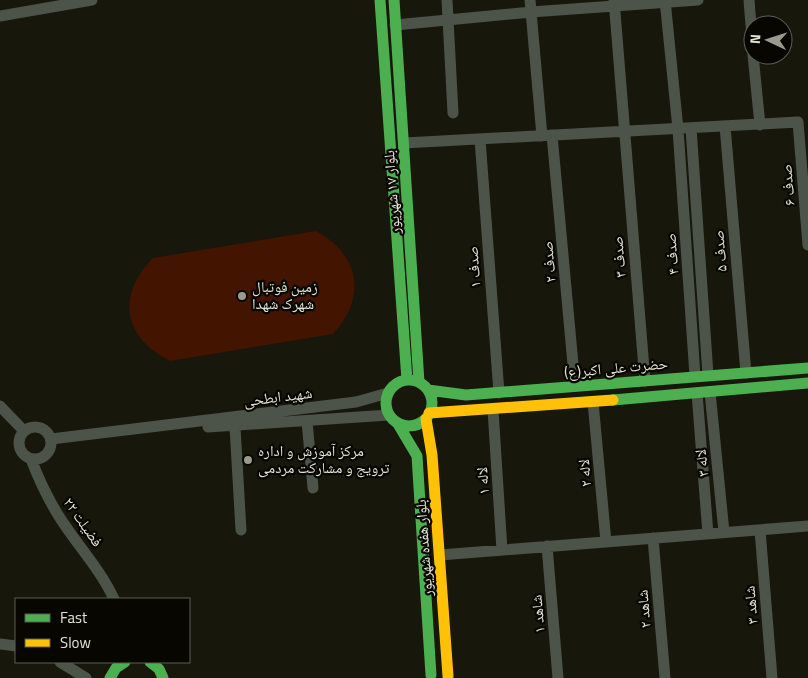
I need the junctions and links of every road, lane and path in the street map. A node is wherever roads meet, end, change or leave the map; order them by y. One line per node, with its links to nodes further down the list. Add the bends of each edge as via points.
1 (92, 0): 8 (street)
2 (380, 0): 31 (street, بلوار ۱۷ شهریور)
3 (394, 0): 14 (street, بلوار ۱۷ شهریور)
4 (447, 0): 13 (street)
5 (698, 0): 7 (street)
6 (749, 0): 11 (street)
7 (665, 1): 9 (street); 20 (street, صدف ۴)
8 (63, 2): 12 (street)
9 (614, 3): 10 (street); 21 (street, صدف ۳)
10 (530, 6): 13 (street); 22 (street, صدف ۲)
11 (750, 15)
12 (0, 16)
13 (448, 20): 14 (street); 16 (street)
14 (395, 25): 24 (street, بلوار ۱۷ شهریور)
15 (755, 65): 17 (street)
16 (453, 113)
17 (760, 124): 18 (street); 25 (street, صدف ۶, via 798,122)
18 (725, 126): 19 (street); 28 (street, صدف ۵)
19 (691, 128): 20 (street); 29 (street, صدف ۴)
20 (678, 129): 21 (street); 30 (street, صدف ۴)
21 (624, 132): 22 (street); 32 (street, صدف ۳)
22 (547, 136): 23 (street); 35 (street, صدف ۲)
23 (480, 139): 24 (street); 40 (street, صدف ۱)
24 (404, 143): 33 (street, بلوار ۱۷ شهریور)
25 (805, 176): 26 (street, صدف ۶)
26 (808, 245)
27 (808, 368): 28 (street, حضرت علی اکبر(ع))
28 (746, 373): 29 (street, حضرت علی اکبر(ع))
29 (708, 375): 30 (street, حضرت علی اکبر(ع)); 38 (street)
30 (695, 376): 32 (street, حضرت علی اکبر(ع)); 41 (street)
31 (407, 380): 33 (street); 39 (street, via 396,384)
32 (645, 381): 35 (street, حضرت علی اکبر(ع))
33 (419, 382): 36 (street)
34 (808, 383): 38 (street)
35 (575, 386): 37 (street, حضرت علی اکبر(ع))
36 (428, 390): 40 (street, حضرت علی اکبر(ع), via 466,395); 47 (street, via 432,402)
37 (518, 391): 40 (street, حضرت علی اکبر(ع)); 44 (street)
38 (710, 392): 41 (street); 59 (street, لاله ۳)
39 (388, 393): 46 (street, via 385,405); 50 (street, شهید ابطحی, via 356,402)
40 (499, 393)
41 (697, 393): 42 (street); 60 (street, لاله ۳)
42 (593, 402): 44 (street); 62 (street, لاله ۲)
43 (0, 406): 52 (street)
44 (520, 408): 45 (street)
45 (493, 410): 47 (street); 64 (street, لاله ۱)
46 (389, 415): 48 (street, شهید ابطحی); 49 (street)
47 (428, 416): 49 (street, via 418,425); 65 (street, بلوار هفده شهریور)
48 (307, 421): 51 (street, شهید ابطحی); 55 (street)
49 (398, 424): 72 (street, بلوار هفده شهریور, via 417,456)
50 (171, 425): 51 (street, شهید ابطحی); 53 (street, شهید ابطحی)
51 (235, 427): 57 (street)
52 (24, 431): 53 (street, via 40,427); 54 (street, via 19,447 23,455)
53 (51, 439): 54 (street, via 47,455)
54 (31, 459): 66 (street, فضیلت ۲۲, via 61,520 103,577)
55 (313, 488)
56 (808, 526): 58 (street)
57 (241, 530)
58 (760, 530): 59 (street); 79 (street, شاهد ۳)
59 (724, 532): 60 (street)
60 (708, 534): 61 (street)
61 (653, 538): 62 (street); 78 (street, شاهد ۲)
62 (606, 542): 63 (street)
63 (547, 546): 64 (street); 77 (street, شاهد ۱)
64 (502, 550): 65 (street)
65 (440, 555): 73 (street, بلوار هفده شهریور)
66 (114, 598)
67 (0, 644): 68 (street)
68 (15, 646)
69 (62, 663): 74 (street)
70 (124, 663): 75 (street)
71 (151, 663): 76 (street)
72 (429, 676): 73 (street)
73 (449, 677)
74 (86, 678)
75 (110, 678)
76 (163, 678)
77 (558, 678)
78 (665, 678)
79 (772, 678)

